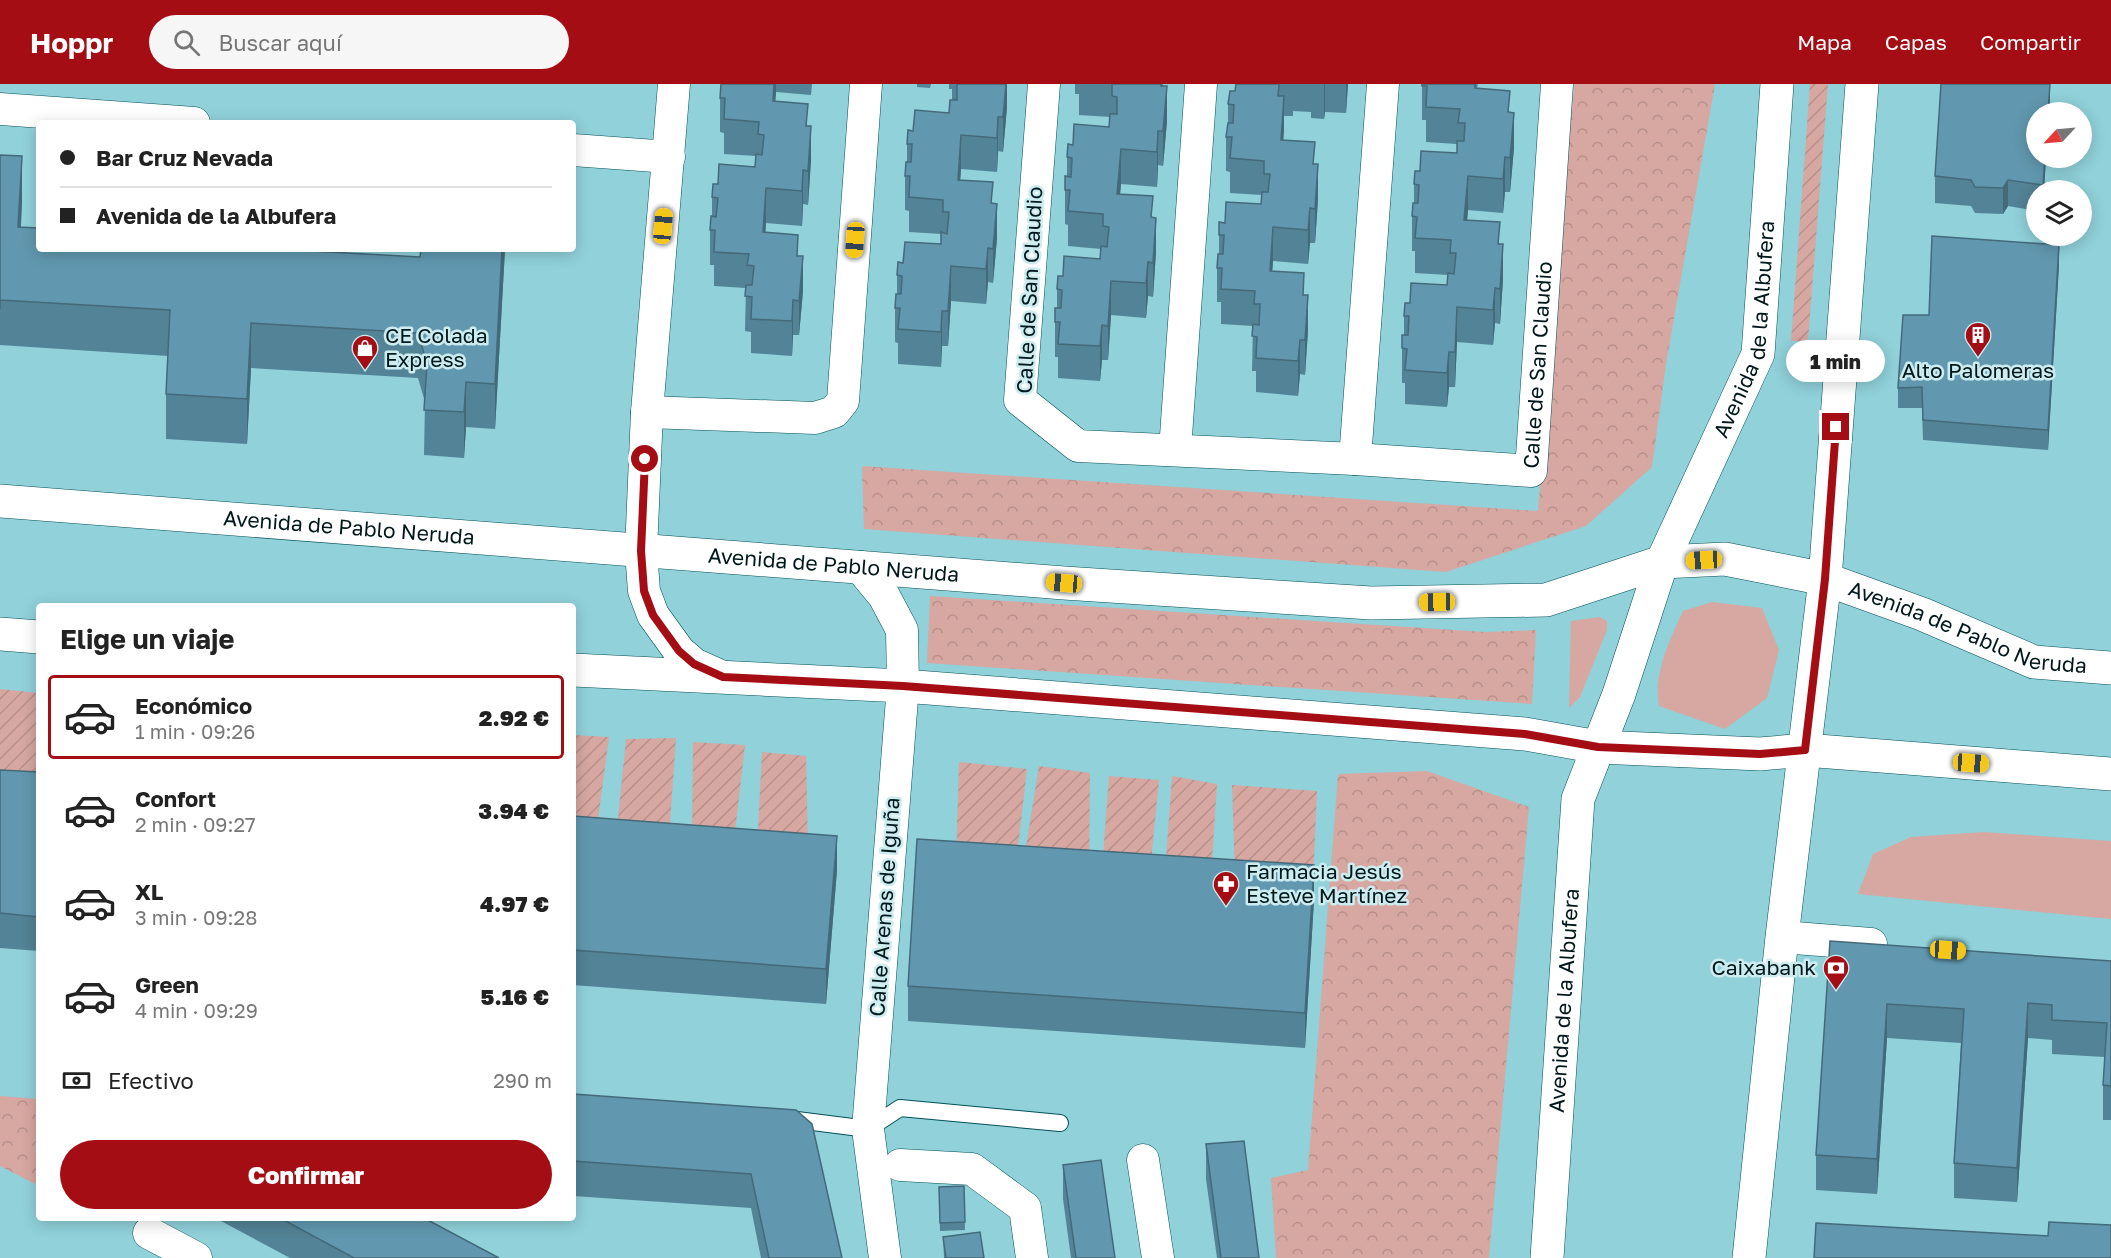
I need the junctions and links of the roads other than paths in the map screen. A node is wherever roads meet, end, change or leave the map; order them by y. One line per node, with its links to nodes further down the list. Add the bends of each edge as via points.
1 (674, 84): 12 (street)
2 (866, 84): 13 (street, via 843,401 834,412 815,418)
3 (1044, 84): 14 (street, Calle de San Claudio, via 1020,400 1078,446)
4 (1201, 84): 14 (street)
5 (1383, 84): 15 (street)
6 (1557, 84): 15 (street, Calle de San Claudio, via 1531,471)
7 (1777, 84): 18 (main road, Avenida de la Albufera, via 1758,354)
8 (1862, 84): 20 (main road)
9 (0, 109): 10 (street)
10 (152, 120)
11 (576, 150): 12 (street)
12 (669, 157): 13 (street)
13 (647, 412): 17 (street)
14 (1175, 450): 15 (street, Calle de San Claudio)
15 (1355, 459)
16 (0, 501): 17 (main road, Avenida de Pablo Neruda)
17 (641, 551): 19 (main road, Avenida de Pablo Neruda); 25 (street, via 644,591 666,636 694,664)
18 (1662, 562): 19 (main road, Avenida de Pablo Neruda, via 1546,600 1371,603); 20 (main road, Avenida de Pablo Neruda, via 1725,558); 27 (main road)
19 (860, 567): 26 (street, Calle Arenas de Iguña, via 884,596 902,630)
20 (1825, 579): 23 (main road, Avenida de Pablo Neruda, via 1922,614 2034,662); 28 (main road, Avenida de Pablo Neruda)
21 (0, 634): 22 (main road)
22 (36, 637)
23 (2111, 668)
24 (576, 670): 25 (main road)
25 (723, 677): 26 (main road)
26 (903, 686): 27 (main road, via 1525,734); 34 (street, Calle Arenas de Iguña)
27 (1598, 747): 28 (main road, via 1760,754); 42 (main road, Avenida de la Albufera, via 1578,799)
28 (1805, 750): 29 (main road); 30 (main road)
29 (2111, 774)
30 (1782, 937): 31 (street); 43 (main road)
31 (1901, 947)
32 (777, 1118): 34 (lane)
33 (1060, 1123): 34 (lane, via 900,1108)
34 (868, 1129): 39 (street, Calle Arenas de Iguña)
35 (1143, 1160): 41 (street)
36 (900, 1165): 40 (street, via 972,1169 1025,1208)
37 (149, 1236): 38 (street)
38 (196, 1258)
39 (885, 1258)
40 (1032, 1258)
41 (1158, 1258)
42 (1547, 1258)
43 (1749, 1258)

